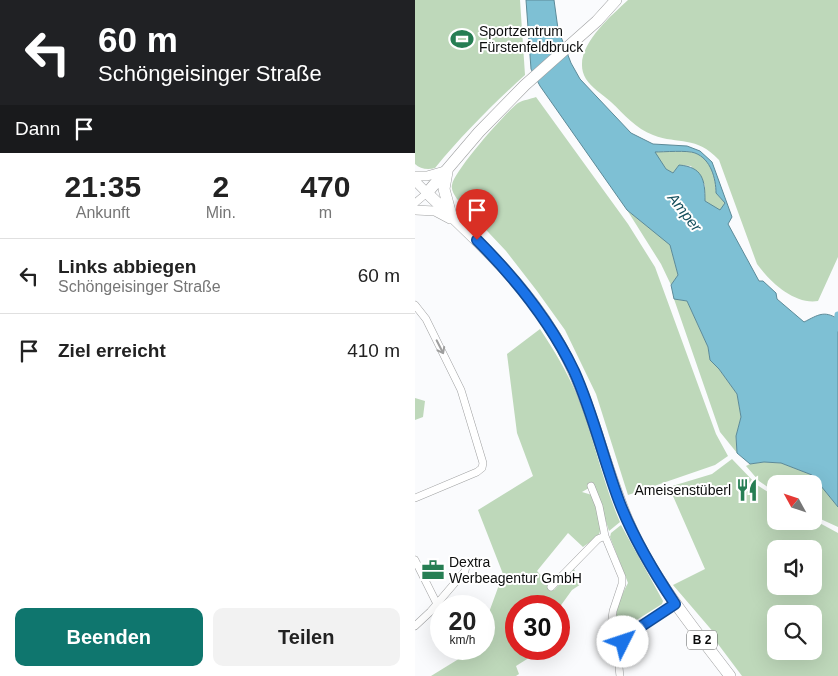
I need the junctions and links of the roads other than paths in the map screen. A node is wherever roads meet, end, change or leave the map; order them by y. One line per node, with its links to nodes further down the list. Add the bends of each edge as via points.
1 (617, 0): 2 (main road, via 530,80 479,132)
2 (448, 170): 3 (street); 5 (main road); 8 (main road, via 444,188)
3 (415, 176)
4 (415, 181): 5 (street)
5 (427, 193): 6 (street); 8 (main road, B 2)
6 (415, 203)
7 (415, 210): 8 (street, via 435,211)
8 (456, 220): 18 (main road, B 2, via 505,269 556,337 587,403 627,520)
9 (415, 305): 11 (street, one-way to 11, via 426,319 458,384 483,457 482,468 477,472)
10 (591, 486): 12 (street)
11 (415, 498)
12 (605, 536): 15 (street, via 598,539); 21 (street, via 622,577 611,626 617,641)
13 (415, 560): 16 (street)
14 (466, 566): 17 (street)
15 (551, 587)
16 (432, 595)
17 (445, 595)
18 (675, 604): 21 (street, via 631,633); 23 (main road, B 2)
19 (430, 611): 20 (street)
20 (415, 626)
21 (622, 644): 22 (street, via 618,660)
22 (620, 676)
23 (730, 676)

